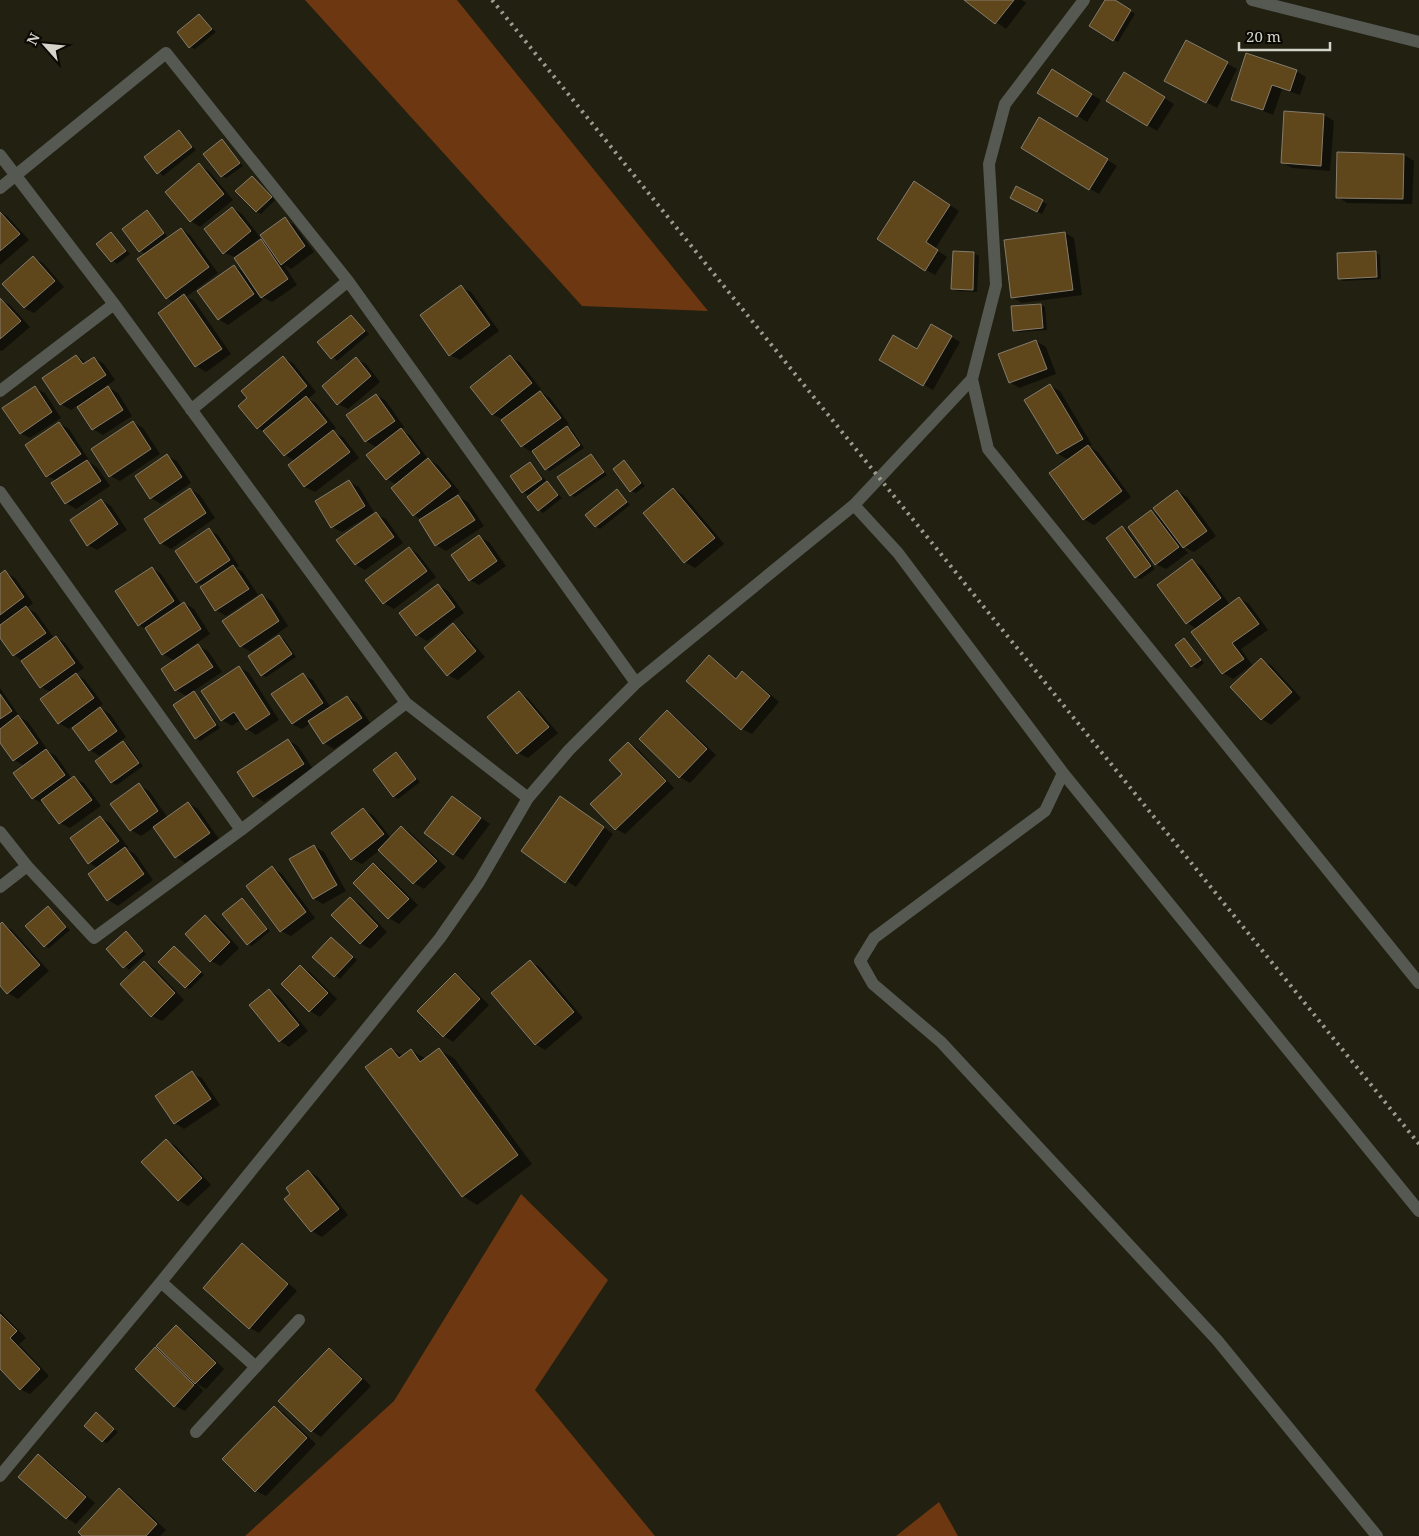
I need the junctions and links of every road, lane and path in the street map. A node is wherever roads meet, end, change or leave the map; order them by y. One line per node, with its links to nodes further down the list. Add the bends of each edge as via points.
1 (1084, 0): 9 (street, via 1005,104 989,164 996,285)
2 (1252, 0): 3 (street)
3 (1419, 42)
4 (0, 155): 5 (street)
5 (16, 175): 6 (street); 7 (street, via 166,53); 8 (street)
6 (0, 188)
7 (348, 281): 11 (street); 14 (street)
8 (114, 304): 10 (street); 11 (street)
9 (972, 379): 13 (street); 22 (street, via 988,449)
10 (0, 391)
11 (191, 410): 15 (street)
12 (0, 492): 18 (street)
13 (854, 505): 14 (street); 16 (street, via 898,553)
14 (636, 684): 17 (street, via 569,750)
15 (406, 703): 17 (street); 18 (street)
16 (1063, 773): 23 (street); 29 (street, via 1046,812 874,938 860,961 873,984 941,1042 1217,1340)
17 (528, 798): 24 (street, via 479,882 440,938)
18 (241, 830): 20 (street, via 94,938)
19 (0, 832): 20 (street)
20 (27, 866): 21 (street)
21 (0, 887)
22 (1419, 983)
23 (1419, 1211)
24 (161, 1282): 26 (street); 28 (street)
25 (298, 1320): 26 (street)
26 (256, 1367): 27 (street)
27 (196, 1432)
28 (0, 1476)
29 (1377, 1536)

